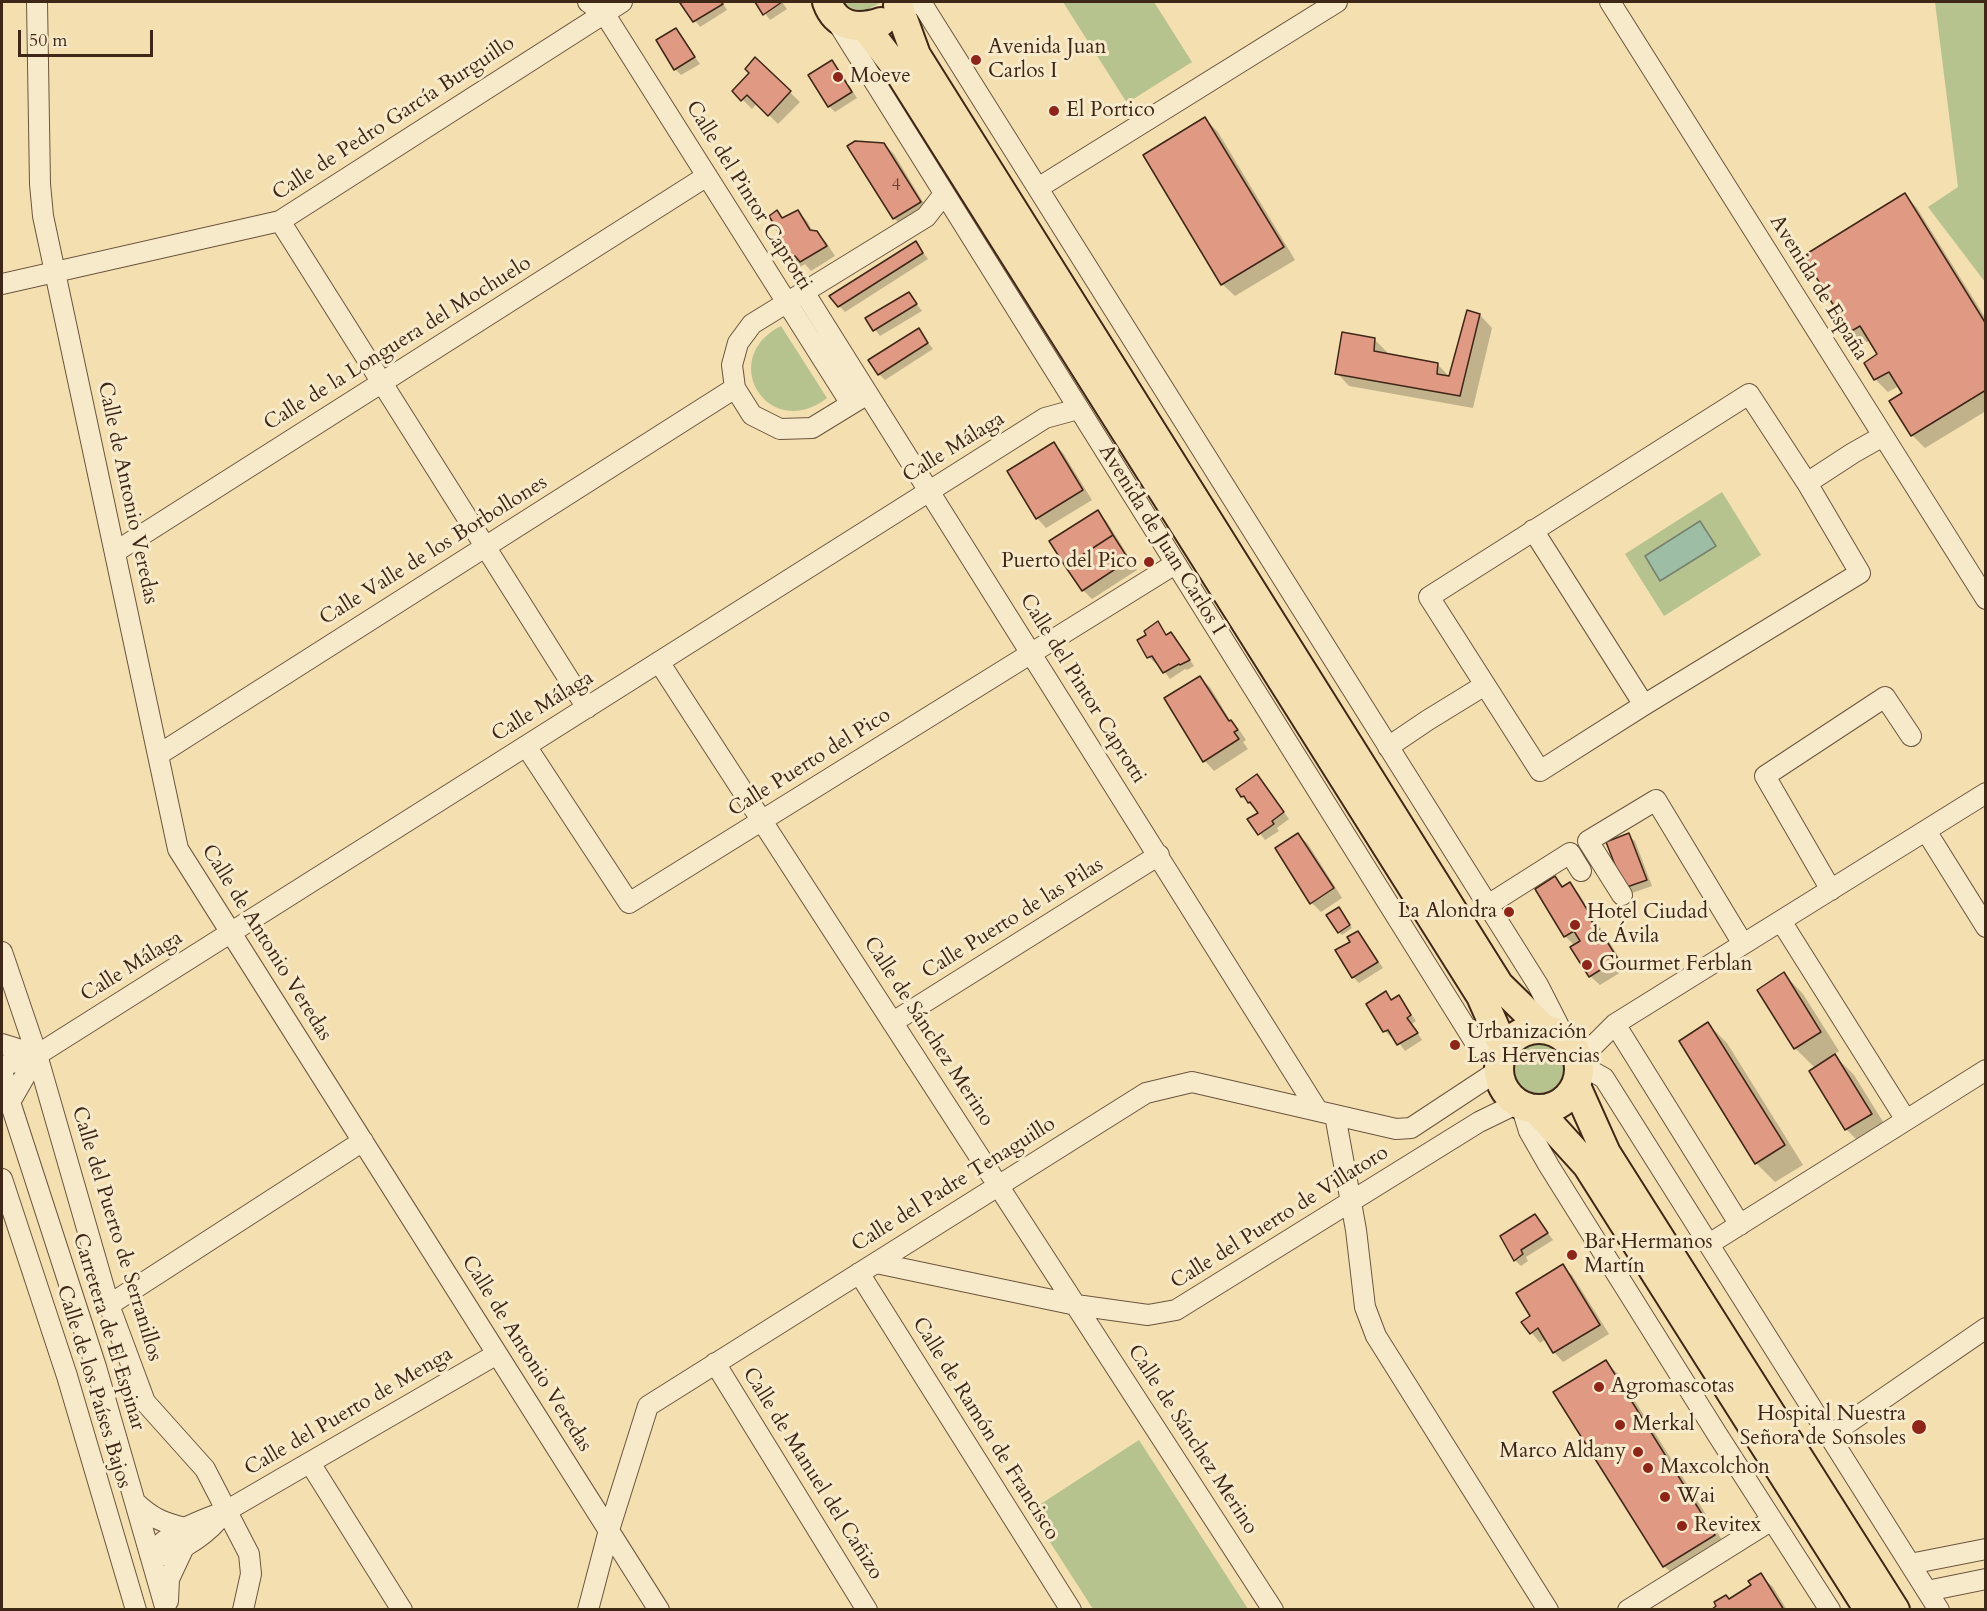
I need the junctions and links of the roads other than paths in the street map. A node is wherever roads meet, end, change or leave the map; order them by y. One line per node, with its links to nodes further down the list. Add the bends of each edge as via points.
1 (37, 2): 16 (street, Calle de Antonio Veredas, via 40,184)
2 (588, 2): 8 (street)
3 (622, 2): 8 (street, Calle de Pedro García Burguillo)
4 (1337, 2): 11 (street)
5 (1610, 2): 25 (street, Avenida de España)
6 (904, 3): 9 (highway, via 884,21); 11 (street, via 924,7); 58 (highway, via 916,55 1499,985)
7 (829, 7): 9 (highway, via 846,24); 12 (street, Avenida de Juan Carlos I)
8 (604, 13): 10 (street, Calle del Pintor Caprotti); 15 (street, Calle de Pedro García Burguillo)
9 (865, 27): 60 (highway, Avenida de Juan Carlos I, via 897,67 1481,996)
10 (707, 176): 19 (street, Calle del Pintor Caprotti); 20 (street, Calle de la Longuera del Mochuelo)
11 (1038, 188): 40 (street)
12 (944, 194): 13 (street, Avenida de Juan Carlos I); 14 (street)
13 (956, 214): 14 (street); 24 (street, Avenida de Juan Carlos I)
14 (926, 217): 18 (street)
15 (280, 221): 16 (street, Calle de Pedro García Burguillo); 20 (street)
16 (55, 271): 17 (street, Calle de Pedro García Burguillo); 30 (street, Calle de Antonio Veredas)
17 (2, 284)
18 (804, 292): 19 (street); 22 (street, Calle del Pintor Caprotti)
19 (787, 303): 21 (street, via 752,324 738,343 732,365); 23 (street, Calle del Pintor Caprotti)
20 (382, 382): 29 (street); 30 (street, Calle de la Longuera del Mochuelo)
21 (735, 388): 23 (street, via 752,415 780,429 812,428); 29 (street, Calle Valle de los Borbollones)
22 (868, 393): 23 (street); 27 (street, Calle del Pintor Caprotti)
23 (851, 404)
24 (1078, 409): 27 (street, Calle Málaga, via 1045,418); 31 (street, Avenida de Juan Carlos I)
25 (1883, 436): 26 (street); 32 (street, Avenida de España)
26 (1807, 483): 28 (street, via 1749,394); 36 (street, via 1860,573)
27 (930, 491): 33 (street, Calle del Pintor Caprotti); 34 (street, Calle Málaga)
28 (1533, 530): 35 (street, via 1429,597); 36 (street)
29 (486, 547): 37 (street); 41 (street, Calle Valle de los Borbollones)
30 (115, 552): 41 (street, Calle de Antonio Veredas)
31 (1175, 564): 33 (street, Calle Puerto del Pico); 60 (street, Avenida de Juan Carlos I, via 1478,1047)
32 (1986, 599)
33 (1032, 653): 43 (street, Calle Puerto del Pico); 45 (street, Calle del Pintor Caprotti)
34 (659, 662): 37 (street, Calle Málaga); 43 (street, Calle de Sánchez Merino)
35 (1485, 685): 36 (street, via 1540,771); 40 (street)
36 (1644, 705)
37 (587, 708): 39 (street, Calle Málaga)
38 (1911, 735): 47 (street, via 1885,697 1765,777)
39 (526, 746): 43 (street, Calle Puerto del Pico, via 629,903); 52 (street, Calle Málaga)
40 (1388, 747): 49 (street)
41 (158, 755): 52 (street, Calle de Antonio Veredas, via 178,849)
42 (1986, 793): 44 (street)
43 (762, 821): 55 (street, Calle de Sánchez Merino)
44 (1926, 831): 47 (street); 51 (street)
45 (1159, 855): 55 (street, Calle Puerto de las Pilas); 65 (street, Calle del Pintor Caprotti)
46 (1581, 870): 49 (street, via 1569,853)
47 (1831, 890): 50 (street)
48 (1622, 895): 53 (street, via 1588,841 1656,800)
49 (1488, 905): 58 (street, via 1538,985)
50 (1780, 921): 53 (street); 66 (street)
51 (1986, 927)
52 (231, 932): 59 (street, Calle Málaga); 67 (street, Calle de Antonio Veredas)
53 (1743, 945): 56 (street)
54 (2, 952): 59 (street, Calle del Puerto de Serranillos)
55 (892, 1022): 69 (street, Calle de Sánchez Merino)
56 (1615, 1024): 58 (street); 71 (street)
57 (2, 1044): 59 (street)
58 (1568, 1053): 60 (highway, via 1521,1033); 64 (highway, via 1566,1099 1553,1107); 72 (street, via 1604,1078); 104 (highway, via 1605,1153)
59 (37, 1055): 61 (street, Calle Málaga); 63 (street, Calle Málaga); 74 (street, Calle del Puerto de Serranillos)
60 (1502, 1058): 64 (highway, via 1504,1089); 65 (street, Calle del Padre Tenaguillo, via 1411,1128 1396,1129)
61 (2, 1068): 63 (street, Carretera de El Espinar)
62 (1986, 1070): 66 (street)
63 (6, 1102): 81 (street, Carretera de El Espinar, via 96,1367)
64 (1525, 1106): 70 (street, Calle del Puerto de Villatoro, via 1479,1122); 83 (street, via 1528,1131); 103 (highway, via 1587,1165)
65 (1327, 1113): 69 (street, Calle del Padre Tenaguillo, via 1192,1082 1146,1093); 70 (street, Calle del Pintor Caprotti)
66 (1906, 1120): 71 (street)
67 (363, 1141): 74 (street); 77 (street, Calle de Antonio Veredas)
68 (2, 1179): 91 (street, Calle de los Países Bajos, via 67,1376)
69 (998, 1186): 73 (street, Calle del Padre Tenaguillo); 75 (street, Calle de Sánchez Merino)
70 (1352, 1202): 75 (street, Calle del Puerto de Villatoro, via 1176,1310 1148,1315); 100 (street, Calle del Pintor Caprotti, via 1365,1307 1376,1336)
71 (1740, 1225): 72 (street)
72 (1709, 1245): 79 (street)
73 (867, 1268): 75 (street, Calle del Puerto de Villatoro); 78 (street, Calle del Padre Tenaguillo); 98 (street, Calle de Ramón de Francisco)
74 (108, 1305): 82 (street, Calle del Puerto de Serranillos, via 145,1402 205,1468)
75 (1076, 1305): 99 (street, Calle de Sánchez Merino)
76 (1986, 1328): 79 (street)
77 (497, 1354): 80 (street, Calle del Puerto de Menga); 84 (street, Calle de Antonio Veredas)
78 (716, 1363): 84 (street, Calle del Padre Tenaguillo, via 648,1406); 97 (street, Calle de Manuel del Cañizo)
79 (1829, 1436): 88 (street)
80 (310, 1463): 82 (street, Calle del Puerto de Menga); 94 (street)
81 (135, 1502): 85 (street); 87 (street, Carretera de El Espinar)
82 (226, 1511): 85 (street, Calle del Puerto de Menga, via 212,1526); 93 (street, Calle del Puerto de Serranillos, via 249,1554 251,1574)
83 (1772, 1520): 101 (street); 102 (street)
84 (609, 1530): 95 (street, Calle del Padre Tenaguillo); 96 (street, Calle de Antonio Veredas)
85 (185, 1538): 87 (street, Calle del Puerto de Menga, via 158,1557); 92 (street, Calle del Puerto de Menga, via 169,1579)
86 (1986, 1549): 88 (street)
87 (150, 1555): 92 (street, Carretera de El Espinar)
88 (1910, 1564): 90 (street)
89 (1986, 1579): 90 (street)
90 (1927, 1591): 105 (street)
91 (136, 1610)
92 (167, 1610)
93 (243, 1610)
94 (402, 1610)
95 (588, 1610)
96 (659, 1610)
97 (867, 1610)
98 (1071, 1610)
99 (1273, 1610)
100 (1548, 1610)
101 (1628, 1610)
102 (1830, 1610)
103 (1869, 1610)
104 (1895, 1610)
105 (1939, 1610)

